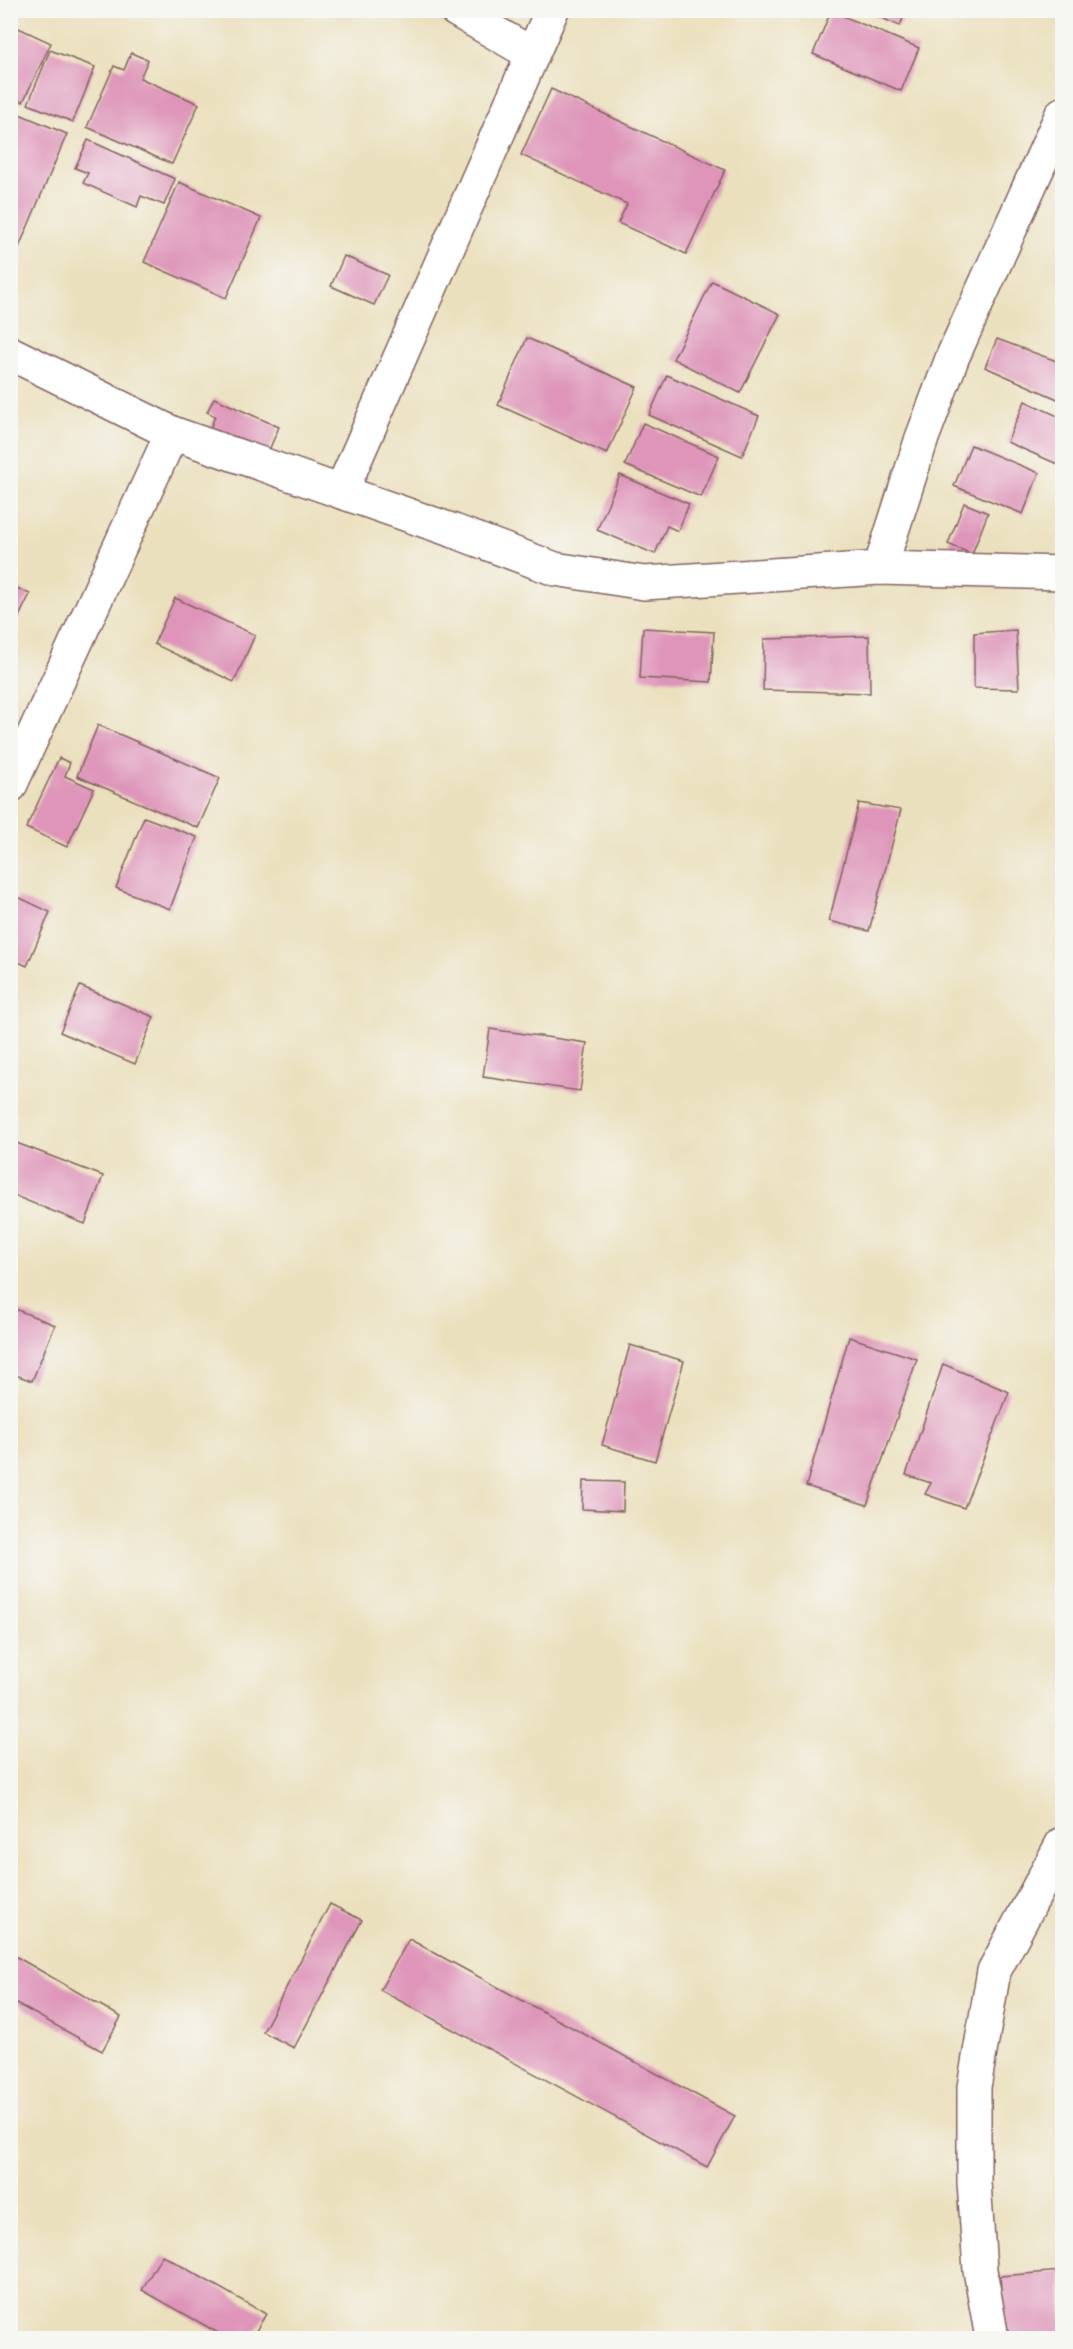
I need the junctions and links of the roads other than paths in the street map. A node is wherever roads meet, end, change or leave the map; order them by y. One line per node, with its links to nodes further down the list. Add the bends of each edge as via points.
1 (456, 10): 3 (street)
2 (552, 10): 3 (street)
3 (532, 54): 7 (street)
4 (1062, 114): 8 (street, via 953,356)
5 (10, 353): 6 (street)
6 (172, 432): 7 (street); 10 (street)
7 (341, 492): 8 (street, via 555,569 644,583)
8 (880, 568): 9 (street)
9 (1062, 573)
10 (10, 786)
11 (1062, 1844): 12 (street, via 994,1971 974,2086 974,2182 980,2270)
12 (992, 2338)

